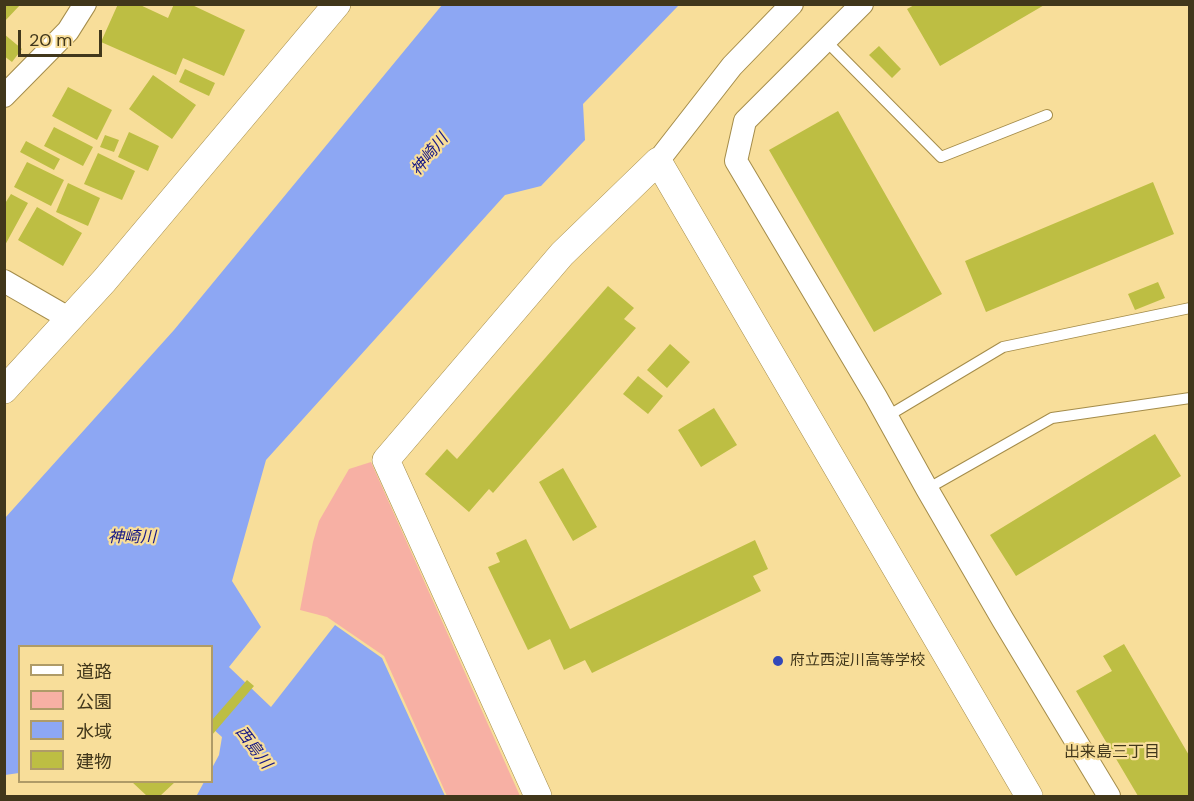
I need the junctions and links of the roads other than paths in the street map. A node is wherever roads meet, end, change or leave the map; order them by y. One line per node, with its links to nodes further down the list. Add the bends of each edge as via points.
1 (85, 4): 6 (street, via 68,31)
2 (337, 4): 11 (street)
3 (792, 4): 8 (street, via 732,66)
4 (862, 4): 5 (street)
5 (826, 40): 7 (lane, via 941,157); 14 (street, via 745,120 736,161)
6 (4, 96)
7 (1047, 115)
8 (658, 162): 16 (street, via 562,254 386,460); 17 (street)
9 (4, 281): 11 (street)
10 (1190, 308): 14 (lane, via 1003,347)
11 (70, 319): 12 (street)
12 (4, 390)
13 (1190, 398): 15 (lane, via 1052,418)
14 (886, 417): 15 (street)
15 (927, 489): 18 (street)
16 (538, 796)
17 (1029, 796)
18 (1109, 796)

